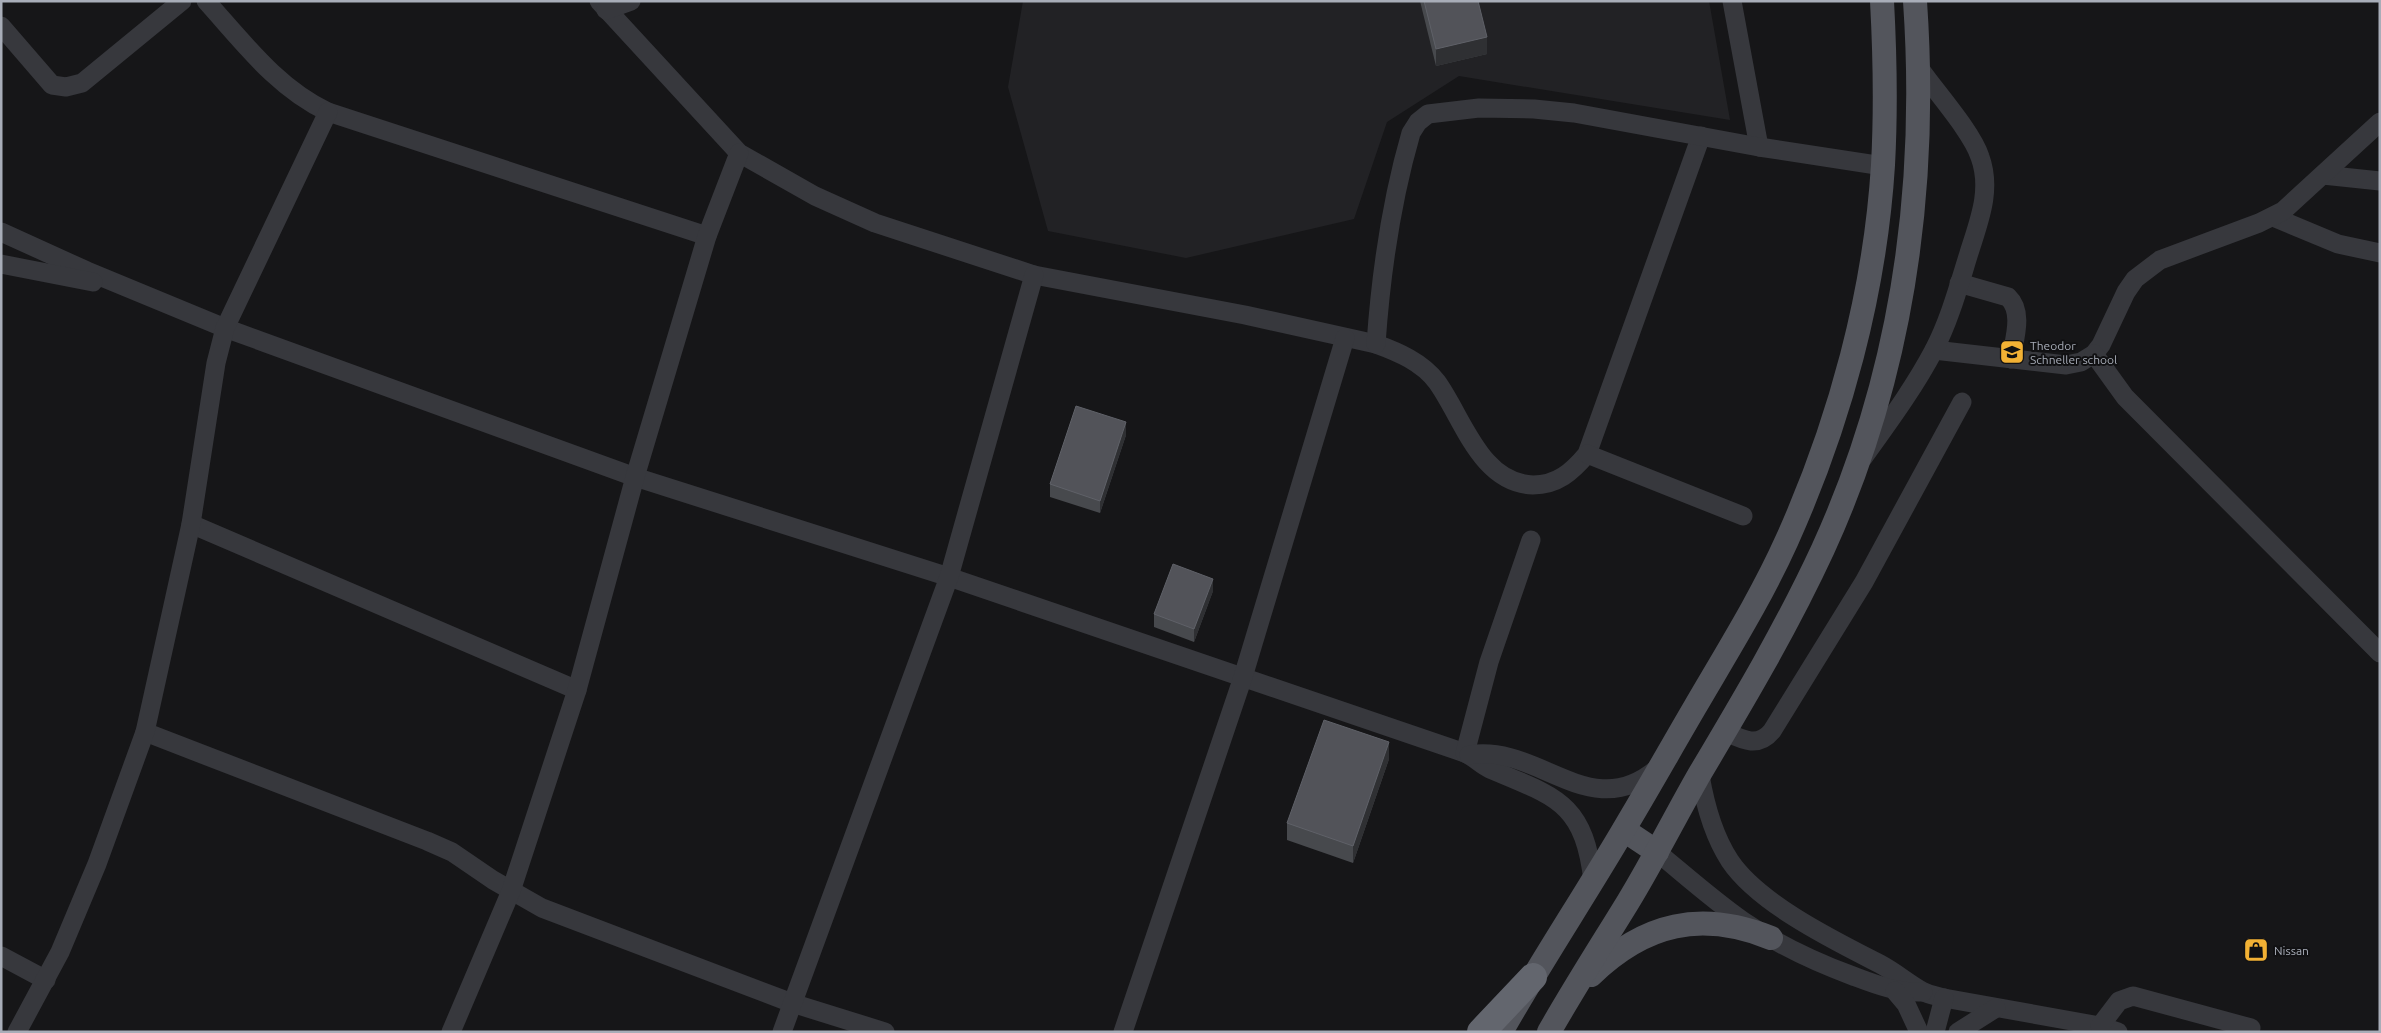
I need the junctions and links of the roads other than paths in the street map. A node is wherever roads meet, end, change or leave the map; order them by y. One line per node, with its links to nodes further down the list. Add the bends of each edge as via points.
1 (182, 1): 8 (street, via 82,83 66,87 52,85)
2 (206, 1): 10 (street, via 278,80)
3 (631, 1): 7 (street)
4 (1732, 1): 13 (street)
5 (1882, 1): 15 (main road, via 1886,72)
6 (1915, 1): 9 (main road)
7 (603, 6): 14 (street)
8 (1, 26)
9 (1920, 69): 24 (street, via 1980,155 1985,174 1982,212); 34 (main road, via 1919,150 1912,232 1899,312 1880,392)
10 (328, 112): 20 (street); 26 (street)
11 (2380, 122): 16 (street)
12 (1701, 136): 13 (street); 28 (street, via 1534,108 1479,108 1428,114 1411,133 1390,222); 33 (street)
13 (1760, 148): 15 (street)
14 (738, 153): 20 (street); 23 (street, via 814,196 876,223)
15 (1883, 166): 46 (main road, via 1861,319 1842,395 1817,468 1787,540 1752,610)
16 (2323, 175): 17 (street); 18 (street)
17 (2380, 181)
18 (2273, 217): 21 (street, via 2338,244); 30 (street, via 2146,268 2126,292)
19 (1, 232): 25 (street)
20 (707, 236): 35 (street)
21 (2380, 253)
22 (1, 264): 25 (street)
23 (1034, 275): 27 (street); 39 (street)
24 (1959, 283): 29 (street); 31 (street, via 2008,297 2012,301 2017,317)
25 (142, 294): 26 (street)
26 (225, 328): 35 (street); 37 (street, via 216,363)
27 (1345, 338): 28 (street); 41 (street)
28 (1376, 344): 33 (street, via 1408,358 1436,380 1483,457 1506,479 1540,485 1557,480 1572,472)
29 (1934, 350): 31 (street); 34 (street)
30 (2094, 354): 31 (street, via 2074,364); 40 (street, via 2124,397)
31 (2011, 359)
32 (1962, 402): 44 (street, via 1864,582 1772,731 1755,742)
33 (1587, 454): 36 (street)
34 (1855, 469): 44 (main road, via 1824,547 1764,666)
35 (635, 477): 39 (street); 42 (street)
36 (1744, 516)
37 (191, 524): 42 (street); 43 (street)
38 (1531, 540): 45 (street, via 1488,662)
39 (949, 577): 41 (street); 60 (street)
40 (2380, 653)
41 (1242, 677): 45 (street); 68 (street)
42 (577, 690): 51 (street)
43 (145, 732): 51 (street, via 427,840 452,852); 55 (street, via 97,864)
44 (1726, 732): 47 (main road)
45 (1467, 754): 46 (street, via 1502,756 1543,769 1577,785 1600,789 1633,783); 50 (street, via 1483,766 1534,786 1567,810 1587,843)
46 (1662, 764): 48 (main road)
47 (1700, 775): 49 (main road); 57 (street, via 1719,842 1748,880 1812,928 1892,970)
48 (1624, 830): 49 (main road); 50 (main road)
49 (1657, 852): 52 (street, via 1726,909); 58 (main road)
50 (1593, 881): 54 (main road)
51 (511, 891): 60 (street, via 542,908); 65 (street)
52 (1771, 938): 56 (street, via 1840,971); 58 (main road, via 1736,926 1689,923 1673,926 1625,946)
53 (1, 956): 55 (street)
54 (1533, 977): 69 (highway); 70 (main road)
55 (46, 980): 64 (street)
56 (1895, 991): 57 (street); 72 (street)
57 (1923, 992): 59 (street)
58 (1570, 995): 71 (main road)
59 (1944, 998): 61 (street); 73 (street)
60 (792, 1003): 66 (street); 67 (street)
61 (1996, 1008): 63 (street); 74 (street)
62 (2251, 1028): 63 (street, via 2133,996 2119,1001)
63 (2109, 1029)
64 (17, 1032)
65 (451, 1032)
66 (782, 1032)
67 (885, 1032)
68 (1123, 1032)
69 (1481, 1032)
70 (1502, 1032)
71 (1548, 1032)
72 (1919, 1032)
73 (1935, 1032)
74 (1958, 1032)

